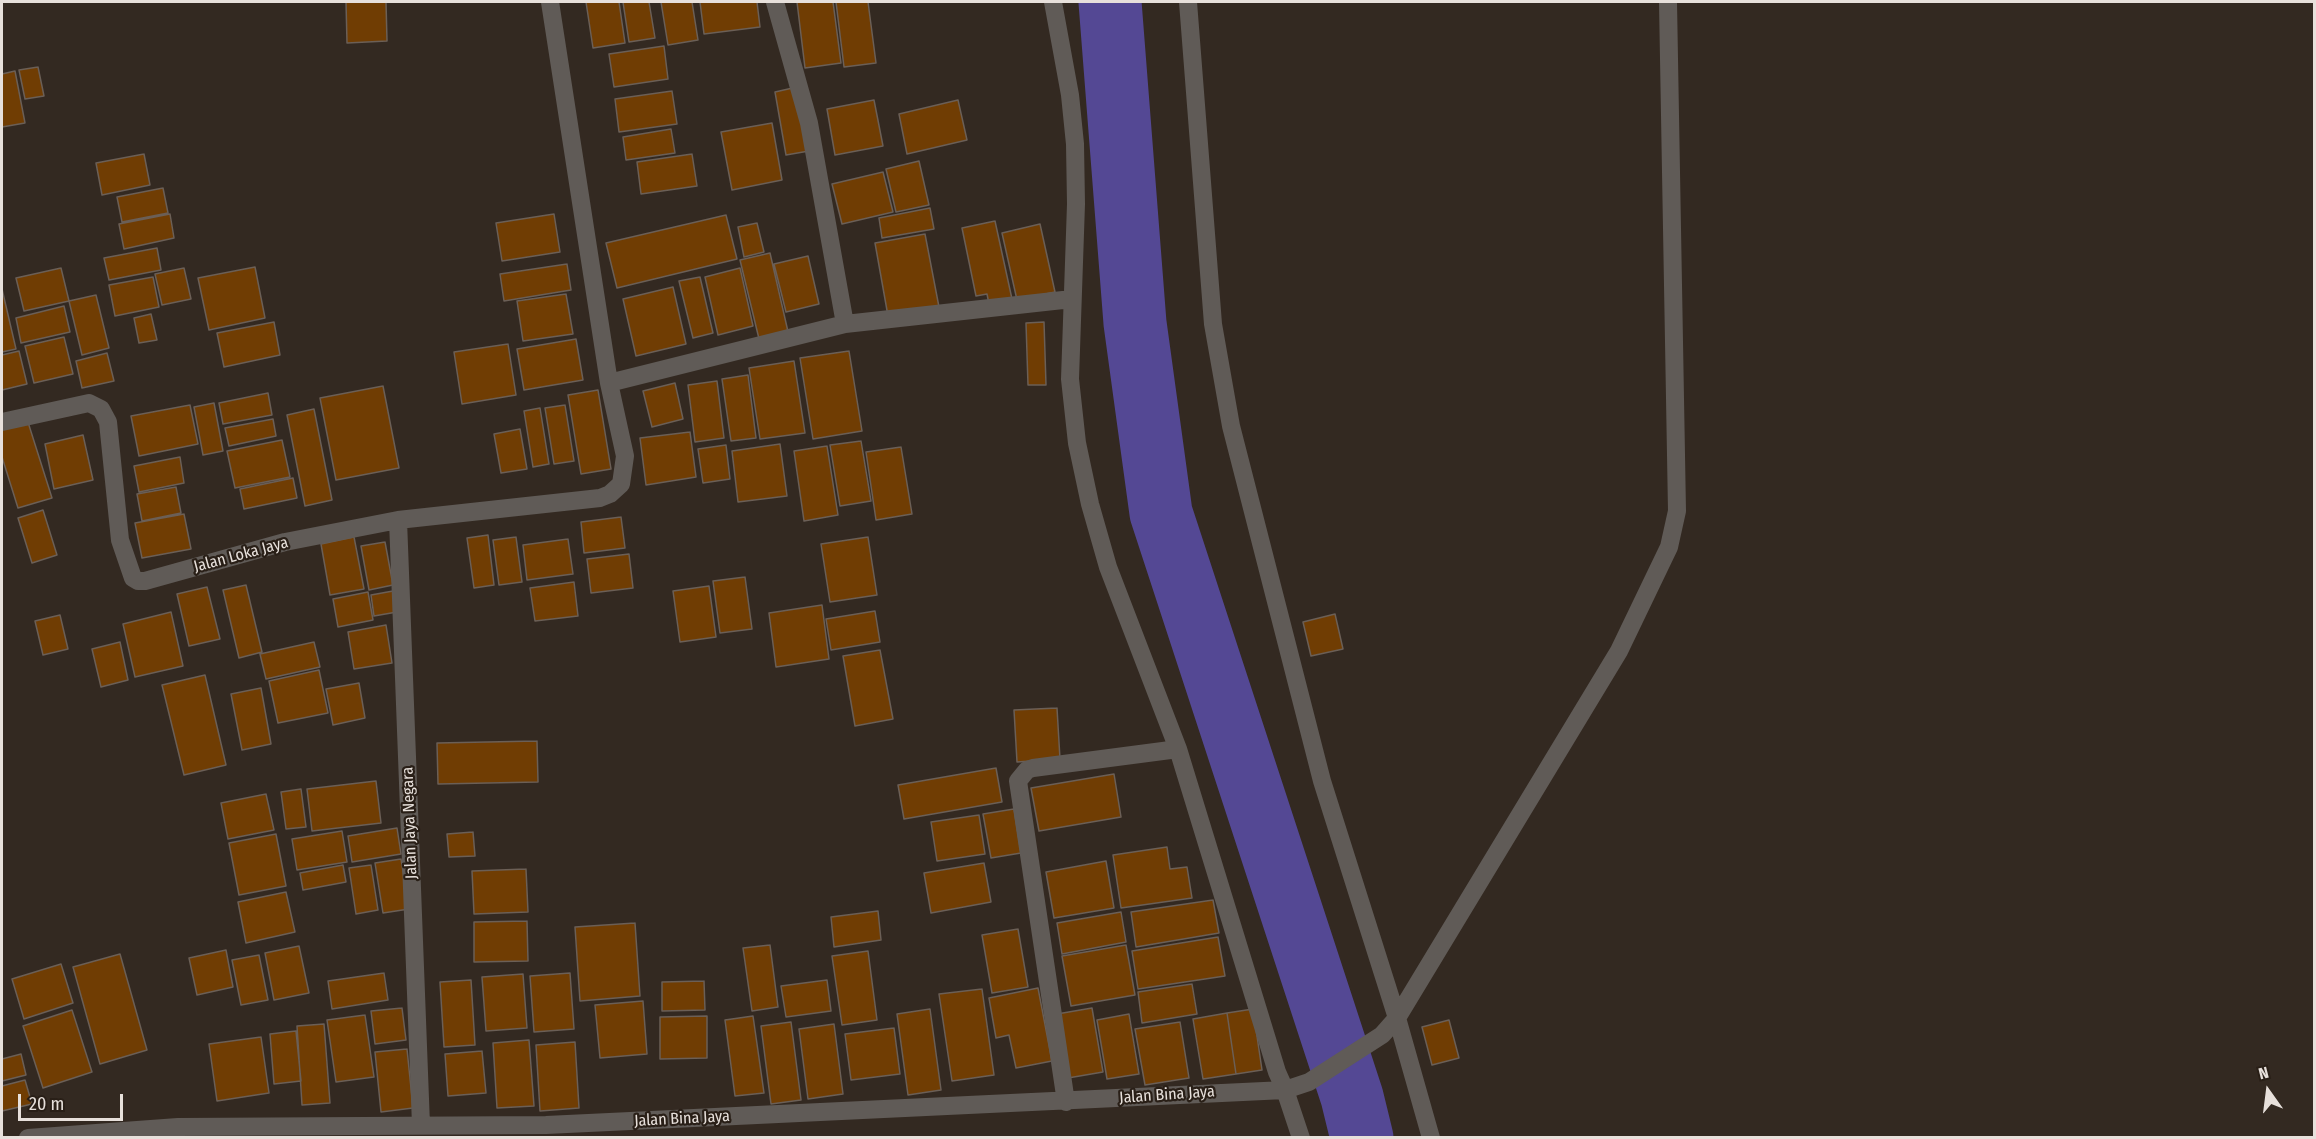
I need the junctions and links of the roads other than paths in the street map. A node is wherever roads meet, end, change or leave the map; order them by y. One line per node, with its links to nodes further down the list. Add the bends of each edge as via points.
1 (549, 2): 8 (street)
2 (775, 2): 7 (street, via 809,123)
3 (1053, 2): 6 (street, via 1075,144)
4 (1188, 2): 12 (street, via 1213,324 1230,426 1322,781)
5 (1668, 2): 12 (street, Jalan Bina Jaya, via 1677,511 1669,547 1619,651)
6 (1072, 299): 7 (street); 11 (street, via 1070,379 1077,443 1090,504 1108,567)
7 (845, 324): 8 (street)
8 (609, 383): 10 (street, Jalan Loka Jaya, via 625,456 621,484 610,494)
9 (2, 422): 10 (street, Jalan Loka Jaya, via 89,403 101,409 108,422 120,540 133,578 138,581 285,542)
10 (398, 520): 15 (street, Jalan Jaya Negara)
11 (1178, 749): 13 (street); 14 (street, via 1033,768 1018,781)
12 (1397, 1018): 13 (street, Jalan Bina Jaya, via 1382,1035 1309,1082); 19 (street)
13 (1285, 1090): 14 (street, Jalan Bina Jaya); 18 (street)
14 (1066, 1102): 16 (street, Jalan Bina Jaya)
15 (421, 1125): 16 (street, Jalan Bina Jaya); 17 (street, Jalan Bina Jaya, via 178,1126)
16 (547, 1131)
17 (28, 1137)
18 (1301, 1137)
19 (1431, 1137)

